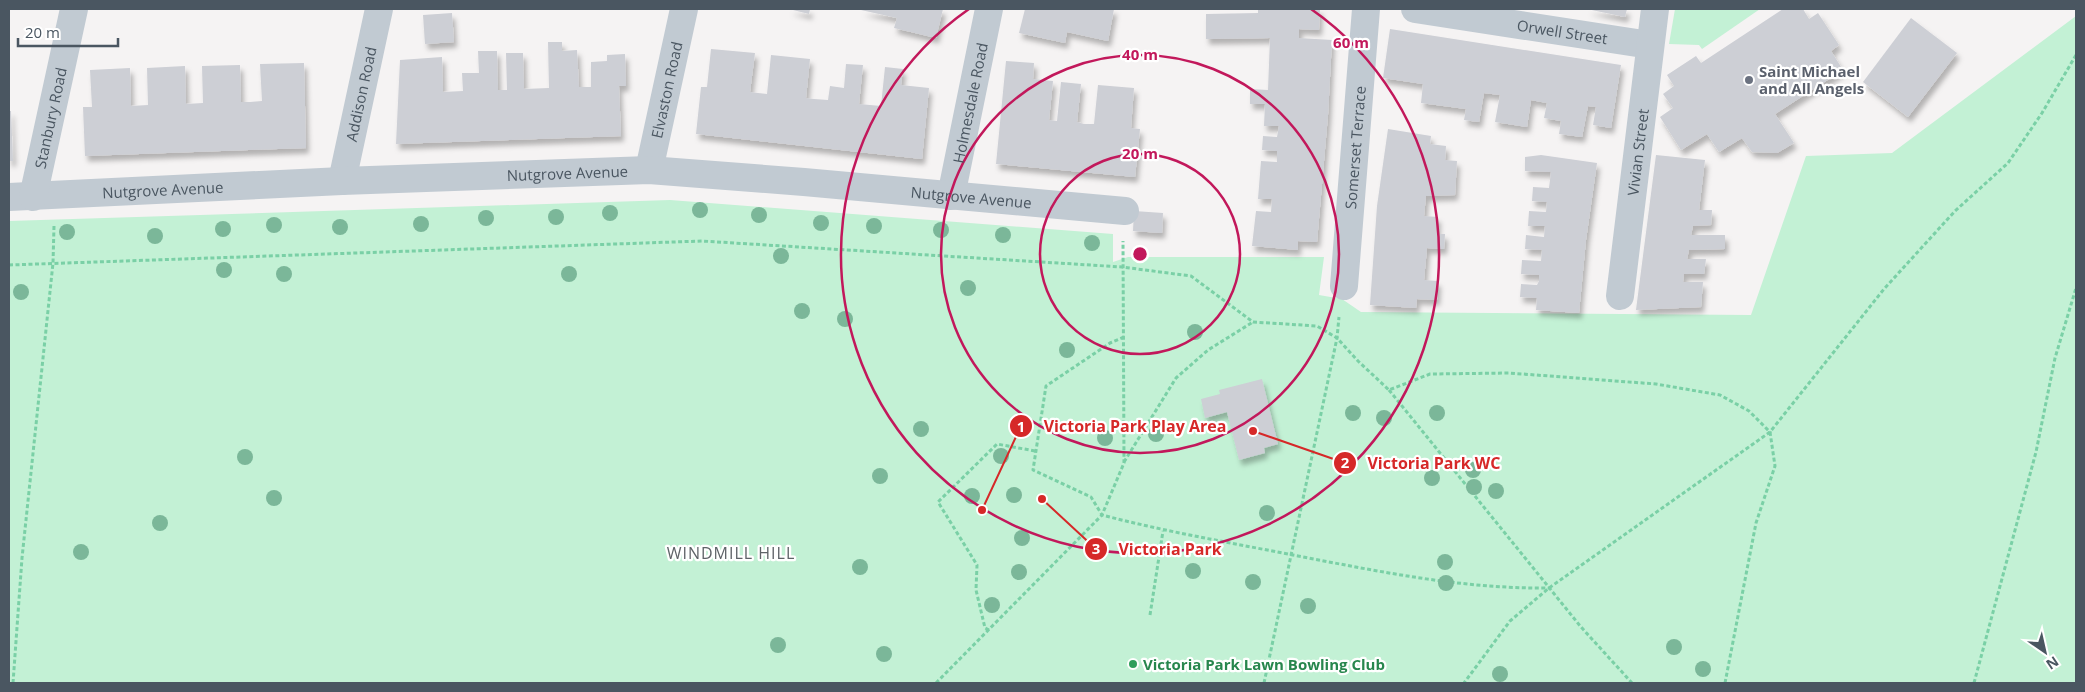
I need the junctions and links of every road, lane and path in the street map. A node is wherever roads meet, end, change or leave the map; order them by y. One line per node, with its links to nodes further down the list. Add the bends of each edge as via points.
1 (74, 9): 13 (street, Stanbury Road)
2 (380, 9): 11 (street, Addison Road)
3 (684, 9): 10 (street, Elvaston Road)
4 (989, 9): 12 (street, Holmesdale Road)
5 (1366, 9): 19 (street, Somerset Terrace)
6 (1415, 9): 8 (street, Orwell Street)
7 (1655, 9): 8 (street, Vivian Street)
8 (1650, 45): 21 (street, Vivian Street)
9 (2076, 55): 26 (path, via 2008,163 1954,211 1884,289)
10 (648, 170): 11 (street, Nutgrove Avenue); 12 (street, Nutgrove Avenue)
11 (342, 180): 13 (street, Nutgrove Avenue)
12 (951, 196): 14 (street, Nutgrove Avenue)
13 (21, 197)
14 (1125, 211): 18 (path)
15 (54, 224): 16 (path)
16 (53, 263): 17 (path); 18 (path, via 702,241); 35 (path, via 22,558)
17 (9, 265)
18 (1122, 267): 22 (path, via 1191,276); 23 (path)
19 (1344, 286)
20 (2076, 288): 41 (path, via 2055,358 2036,452)
21 (1620, 296)
22 (1253, 322): 24 (path, via 1317,326); 28 (path, via 1208,350 1176,378)
23 (1124, 337): 27 (path, via 1046,386); 28 (path)
24 (1337, 338): 25 (path); 31 (path)
25 (1389, 390): 26 (path, via 1430,374 1509,373 1656,384 1720,395 1749,411); 32 (path)
26 (1770, 432): 32 (path); 40 (path, via 1774,466 1756,523)
27 (1036, 451): 29 (path, via 1033,470 1091,497); 34 (path, via 997,444 938,502 977,565 976,590 985,628)
28 (1124, 462): 29 (path)
29 (1102, 515): 30 (path); 34 (path)
30 (1163, 531): 31 (path); 33 (path)
31 (1291, 554): 32 (path, via 1404,576 1491,588); 37 (path)
32 (1549, 588): 38 (path, via 1510,621); 39 (path)
33 (1150, 615)
34 (989, 630): 36 (path)
35 (13, 683)
36 (936, 683)
37 (1264, 683)
38 (1464, 683)
39 (1632, 683)
40 (1725, 683)
41 (1974, 683)

